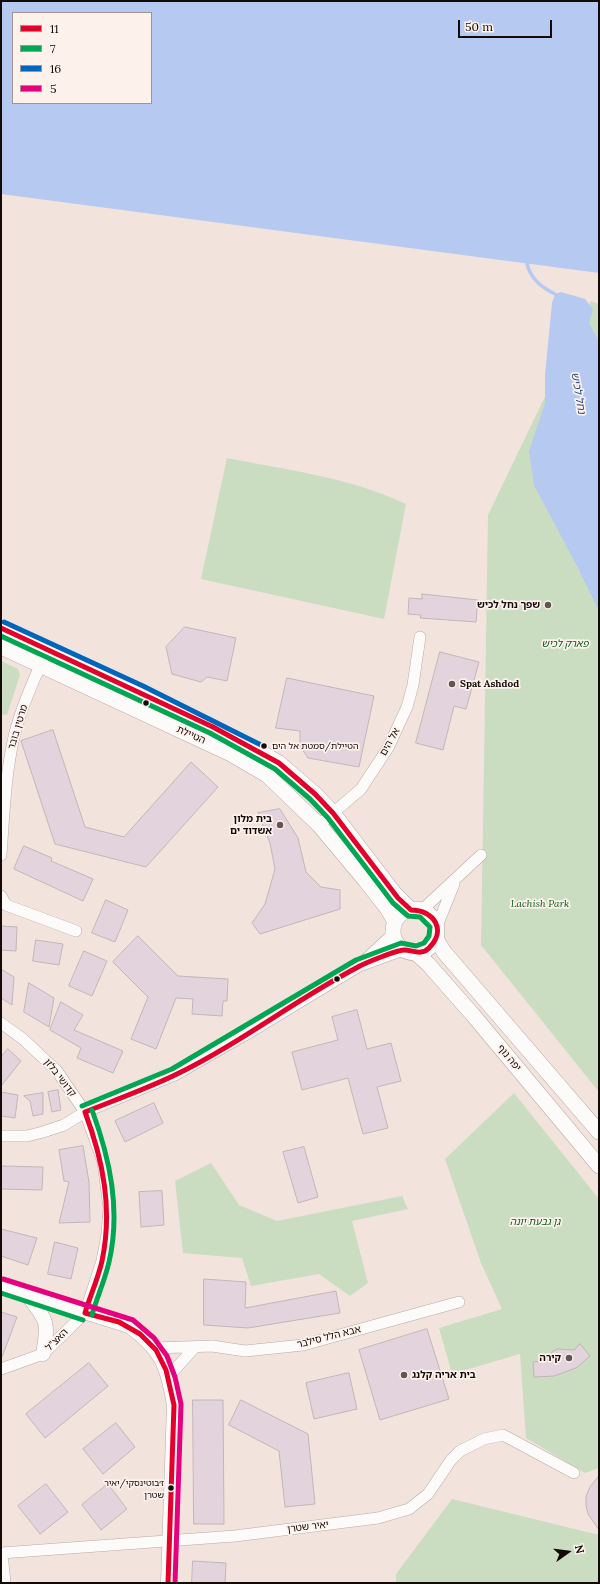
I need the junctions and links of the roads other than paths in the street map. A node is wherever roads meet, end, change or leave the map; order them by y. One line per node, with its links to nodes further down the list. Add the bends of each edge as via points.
1 (1, 628): 4 (main road, הטיילת)
2 (420, 638): 6 (street, אל הים, via 413,685 398,729 361,789)
3 (1, 646): 5 (main road, הטיילת)
4 (47, 649): 5 (street, מרטין בובר); 6 (main road, הטיילת, via 262,753 294,776)
5 (41, 665): 7 (main road, הטיילת, via 250,764 283,788); 8 (street, מרטין בובר, via 14,736 8,772)
6 (333, 813): 7 (street, אל הים); 12 (main road, הטיילת, via 394,893)
7 (319, 825): 13 (main road, הטיילת, via 387,908)
8 (1, 855)
9 (481, 855): 10 (street)
10 (458, 877): 12 (street); 15 (street)
11 (1, 896): 14 (street, via 6,905)
12 (417, 910): 13 (main road, via 402,913); 15 (main road, via 431,916)
13 (394, 928): 16 (main road, via 398,945); 17 (street)
14 (76, 931)
15 (436, 932): 16 (main road, via 428,949); 20 (main road, יפה נוף, via 444,952)
16 (409, 951): 17 (street); 22 (main road, יפה נוף, via 428,964)
17 (359, 966): 19 (street, via 176,1075)
18 (1, 1024): 19 (street, קדושי בלזן, via 43,1056)
19 (85, 1112): 21 (street, via 64,1125 43,1132 27,1136); 26 (street, קדושי בלזן, via 103,1162 109,1208 102,1261)
20 (599, 1132)
21 (1, 1136)
22 (599, 1166)
23 (1, 1286): 24 (street)
24 (27, 1295): 26 (street); 29 (street, via 47,1324)
25 (459, 1302): 27 (street, אבא הלל סילבר, via 303,1345 244,1351 212,1346)
26 (85, 1312): 28 (street, via 129,1326); 29 (street, האצ"ל)
27 (195, 1347): 28 (street, אבא הלל סילבר); 31 (street)
28 (155, 1348): 31 (street)
29 (43, 1354): 30 (street, האצ"ל)
30 (1, 1369)
31 (169, 1376): 33 (street, via 174,1404)
32 (574, 1473): 33 (street, יאיר שטרן, via 503,1435 484,1439 460,1451 428,1494 402,1512 360,1521 235,1536)
33 (170, 1540): 34 (street, יאיר שטרן); 36 (street)
34 (1, 1553): 35 (street)
35 (5, 1583)
36 (168, 1583)

